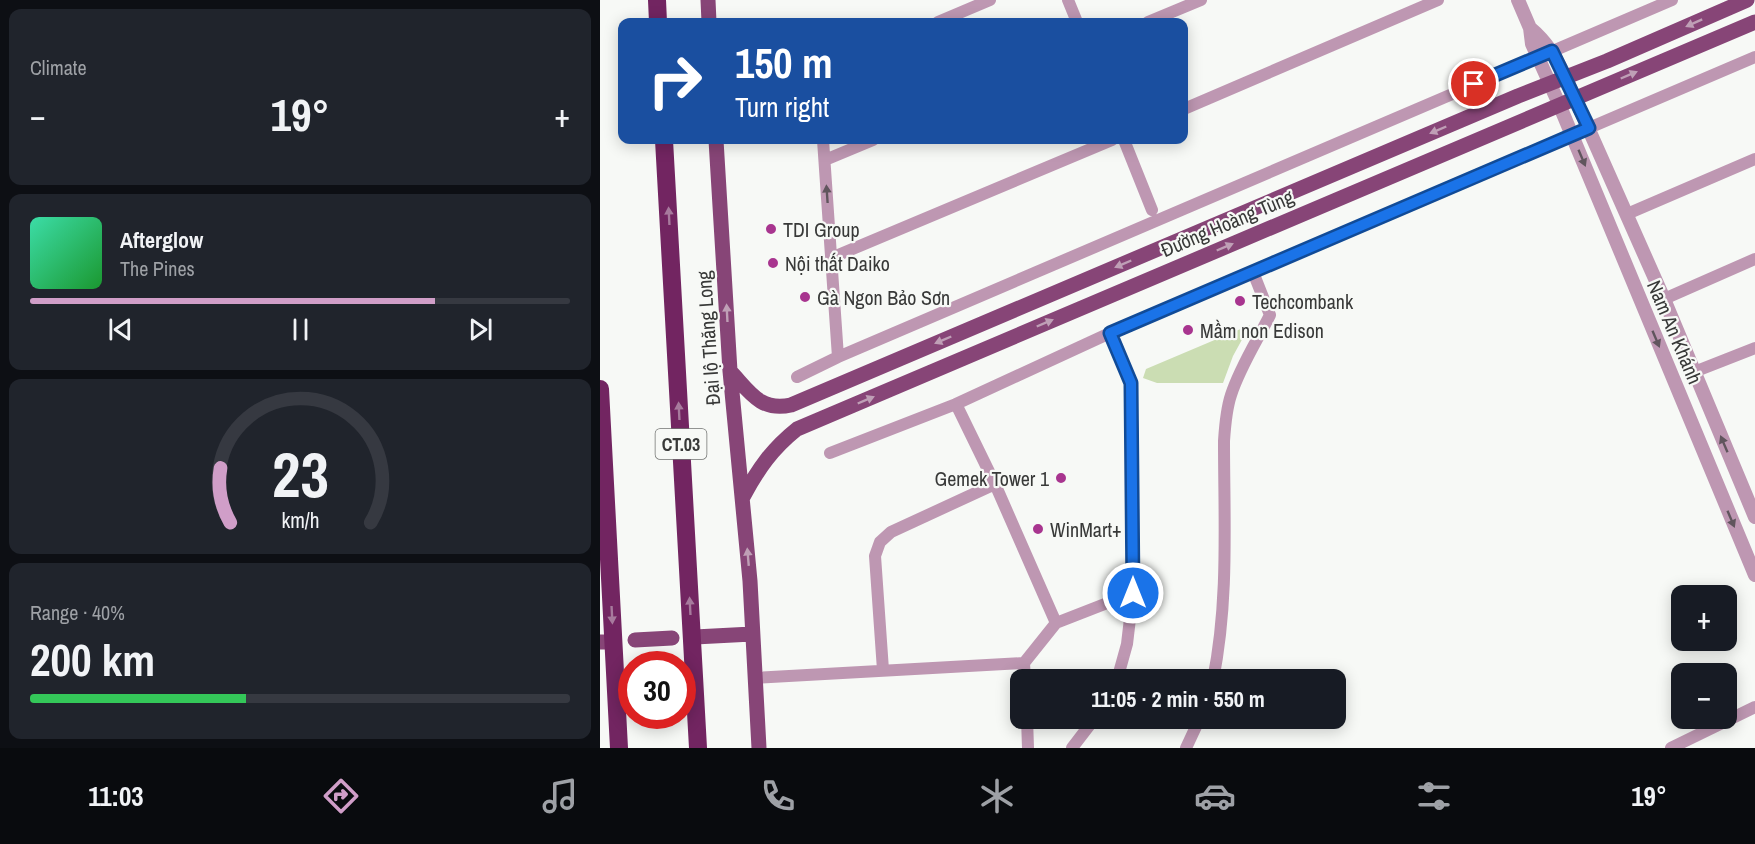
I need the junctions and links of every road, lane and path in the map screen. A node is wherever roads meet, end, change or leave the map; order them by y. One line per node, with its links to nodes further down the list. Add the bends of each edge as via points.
1 (657, 0): 12 (highway)
2 (708, 0): 13 (main road)
3 (990, 0): 14 (street)
4 (1068, 0): 15 (street)
5 (1165, 0): 11 (street)
6 (1201, 0): 11 (street)
7 (1438, 0): 26 (street)
8 (1518, 0): 18 (street)
9 (1672, 0): 19 (street)
10 (1747, 0): 22 (main road, Đường Hoàng Tùng, one-way to 22)
11 (1169, 14): 16 (street)
12 (658, 18)
13 (709, 18)
14 (947, 18)
15 (1075, 18)
16 (1158, 18)
17 (1755, 22): 24 (main road, Đường Hoàng Tùng, one-way to 17)
18 (1530, 28): 19 (street, Nam An Khánh); 20 (street, Nam An Khánh)
19 (1552, 51): 20 (street); 22 (street, Nam An Khánh)
20 (1538, 57): 23 (street, Nam An Khánh); 47 (street)
21 (1755, 57): 27 (street)
22 (1566, 78): 23 (main road, Đường Hoàng Tùng); 24 (street, Nam An Khánh)
23 (1550, 84): 25 (street, Nam An Khánh); 48 (main road, Đường Hoàng Tùng, one-way to 48, via 791,405 763,404)
24 (1575, 98): 25 (main road, Đường Hoàng Tùng); 27 (street, Nam An Khánh)
25 (1559, 104): 28 (street, Nam An Khánh); 56 (main road, Đường Hoàng Tùng, one-way to 25, via 758,468 797,429)
26 (1188, 107)
27 (1589, 128): 28 (street); 38 (street, Nam An Khánh)
28 (1572, 135): 42 (street, Nam An Khánh, one-way to 42); 43 (street)
29 (664, 144): 77 (highway, CT.03, one-way to 29)
30 (716, 144): 48 (main road, Đại lộ Thăng Long, one-way to 30)
31 (823, 144): 36 (street)
32 (863, 144): 36 (street)
33 (1102, 144): 39 (street)
34 (1126, 144): 37 (street)
35 (1755, 159): 38 (street)
36 (825, 160): 39 (street, one-way to 36)
37 (1152, 210)
38 (1627, 214): 41 (street, Nam An Khánh)
39 (831, 258): 47 (street)
40 (1755, 259): 44 (street)
41 (1647, 262): 42 (street); 44 (street, Nam An Khánh)
42 (1628, 270): 58 (street, Nam An Khánh, one-way to 58)
43 (1253, 272): 45 (street); 68 (street, via 1270,315 1240,373 1226,416 1224,599)
44 (1664, 299): 49 (street, Nam An Khánh)
45 (1110, 333): 52 (street); 59 (street, via 1131,383)
46 (1755, 348): 49 (street)
47 (838, 357): 50 (street)
48 (730, 371): 56 (main road, Đại lộ Thăng Long)
49 (1694, 372): 55 (street, Nam An Khánh, one-way to 49)
50 (797, 377)
51 (600, 389): 76 (highway, one-way to 76)
52 (956, 404): 53 (street); 54 (street)
53 (830, 453)
54 (995, 484): 60 (street); 69 (street, via 891,532 880,542 875,556)
55 (1750, 493): 57 (street, Nam An Khánh)
56 (743, 497): 61 (main road, Đại lộ Thăng Long, one-way to 56)
57 (1755, 517)
58 (1755, 575)
59 (1133, 593): 60 (street); 67 (street)
60 (1056, 622): 65 (street)
61 (752, 634): 62 (main road); 70 (main road, Đại lộ Thăng Long)
62 (694, 637)
63 (672, 638): 64 (main road)
64 (635, 640)
65 (1024, 663): 66 (street); 69 (street)
66 (1024, 669)
67 (1120, 669)
68 (1215, 669)
69 (883, 670): 70 (street)
70 (755, 678): 78 (main road, Đại lộ Thăng Long)
71 (1755, 707): 75 (street)
72 (1027, 729): 79 (street)
73 (1087, 729): 80 (street)
74 (1195, 729): 81 (street)
75 (1696, 743): 82 (street)
76 (619, 748)
77 (698, 748)
78 (759, 748)
79 (1028, 748)
80 (1072, 748)
81 (1186, 748)
82 (1671, 748)

